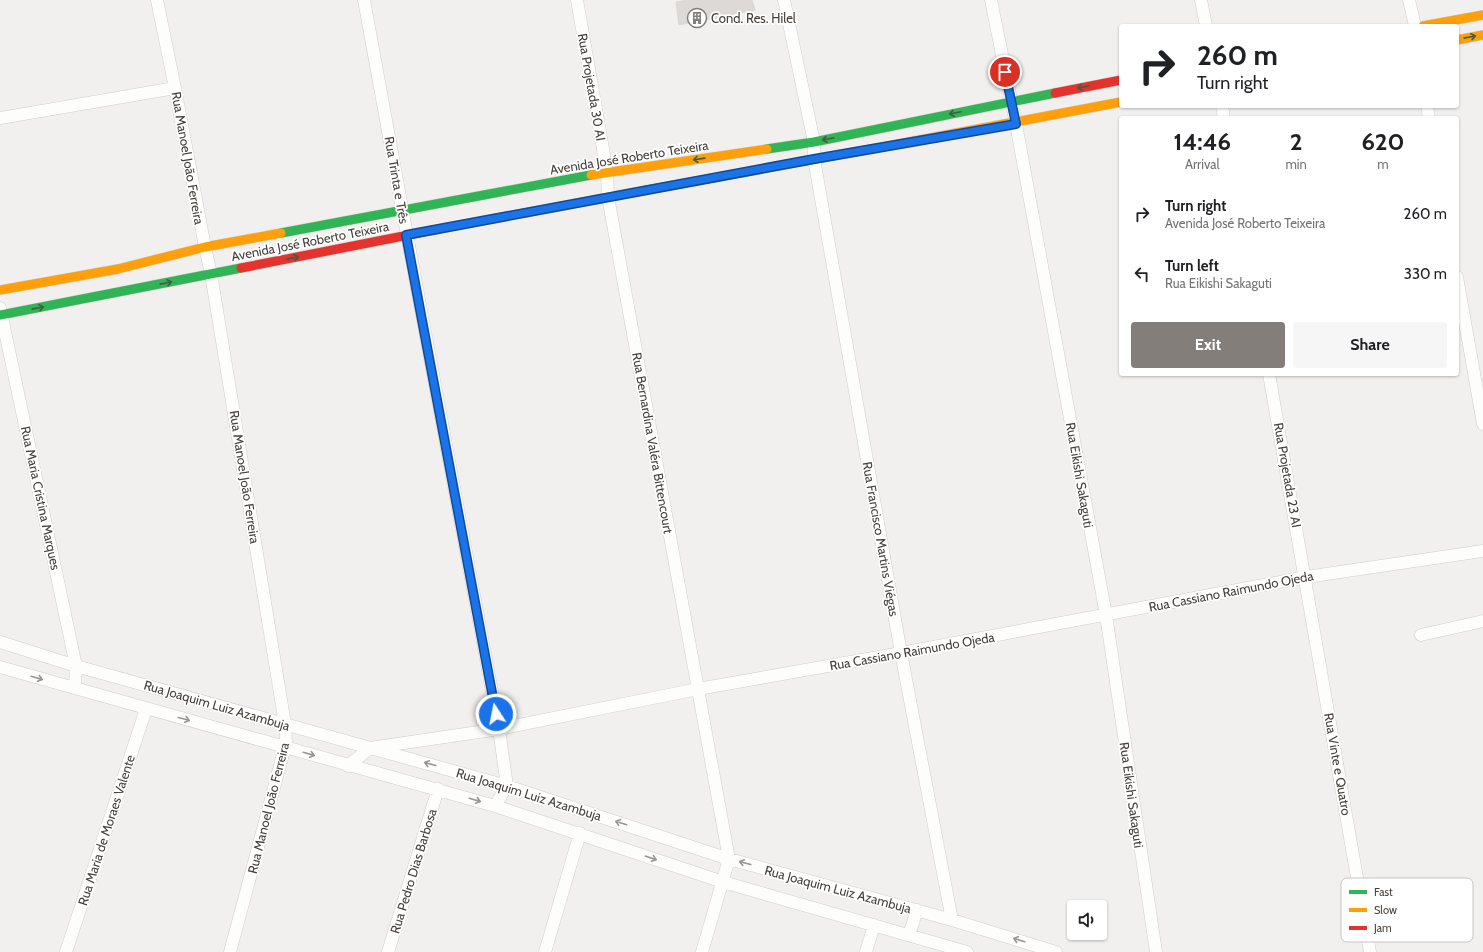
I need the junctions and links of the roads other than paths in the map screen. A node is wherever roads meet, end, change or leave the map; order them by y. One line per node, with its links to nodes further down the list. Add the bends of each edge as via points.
1 (157, 0): 15 (street, Rua Manoel João Ferreira)
2 (364, 0): 24 (street, Rua Trinta e Três)
3 (577, 0): 22 (street, Rua Projetada 30 AI)
4 (784, 0): 20 (street, Rua Francisco Martins Viégas)
5 (991, 0): 16 (street, Rua Eikishi Sakaguti)
6 (1201, 0): 9 (street)
7 (1409, 0): 10 (street)
8 (1483, 15): 11 (street)
9 (1206, 24)
10 (1414, 24)
11 (1438, 24)
12 (1483, 35): 13 (street, one-way to 12)
13 (1459, 40)
14 (1119, 80): 16 (street, Avenida José Roberto Teixeira, one-way to 16)
15 (176, 88): 18 (street); 26 (street, Rua Manoel João Ferreira)
16 (1011, 101): 19 (street, Rua Eikishi Sakaguti); 20 (street, Avenida José Roberto Teixeira, one-way to 20)
17 (1119, 102): 19 (street, Avenida José Roberto Teixeira)
18 (0, 118)
19 (1016, 124): 21 (street, Avenida José Roberto Teixeira); 35 (street, Rua Eikishi Sakaguti)
20 (814, 142): 21 (street, Rua Francisco Martins Viégas); 22 (street, Avenida José Roberto Teixeira, one-way to 22)
21 (814, 159): 23 (street, Avenida José Roberto Teixeira); 39 (street, Rua Francisco Martins Viégas)
22 (607, 172): 23 (street, Rua Projetada 30 AI); 24 (street, Avenida José Roberto Teixeira)
23 (608, 197): 25 (street, Avenida José Roberto Teixeira); 43 (street, Rua Bernardina Valéra Bittencourt)
24 (402, 211): 25 (street, Rua Trinta e Três); 26 (street, Avenida José Roberto Teixeira)
25 (406, 235): 27 (street, Avenida José Roberto Teixeira, one-way to 25); 46 (street, Rua Trinta e Três)
26 (205, 248): 27 (street, Rua Manoel João Ferreira); 29 (street, Avenida José Roberto Teixeira, via 118,269)
27 (211, 274): 30 (street, Avenida José Roberto Teixeira, one-way to 27); 45 (street, Rua Manoel João Ferreira)
28 (1459, 288): 32 (street)
29 (0, 290)
30 (0, 312): 40 (street, Rua Maria Cristina Marques)
31 (1270, 376): 34 (street, Rua Projetada 23 AI)
32 (1483, 424)
33 (1483, 551): 34 (street, Rua Cassiano Raimundo Ojeda)
34 (1306, 577): 35 (street, Rua Cassiano Raimundo Ojeda); 55 (street, Rua Vinte e Quatro)
35 (1106, 615): 39 (street, Rua Cassiano Raimundo Ojeda); 70 (street, Rua Eikishi Sakaguti)
36 (1483, 622): 37 (street)
37 (1421, 635)
38 (0, 642): 40 (street, Rua Joaquim Luiz Azambuja)
39 (901, 653): 43 (street, Rua Cassiano Raimundo Ojeda); 58 (street, Rua Francisco Martins Viégas)
40 (76, 666): 42 (street, Rua Maria Cristina Marques); 45 (street, Rua Joaquim Luiz Azambuja)
41 (0, 667): 42 (street, Rua Joaquim Luiz Azambuja, one-way to 42)
42 (75, 688): 44 (street, Rua Joaquim Luiz Azambuja)
43 (698, 689): 46 (street, Rua Cassiano Raimundo Ojeda); 54 (street, Rua Bernardina Valéra Bittencourt)
44 (146, 709): 47 (street, Rua Joaquim Luiz Azambuja, one-way to 47); 62 (street, Rua Maria de Moraes Valente)
45 (285, 724): 47 (street, Rua Manoel João Ferreira); 48 (street, Rua Joaquim Luiz Azambuja)
46 (499, 729): 48 (street, Rua Cassiano Raimundo Ojeda); 50 (street, Rua Trinta e Três)
47 (285, 747): 49 (street, Rua Joaquim Luiz Azambuja, one-way to 49); 63 (street, Rua Manoel João Ferreira)
48 (370, 748): 49 (street); 50 (street, Rua Joaquim Luiz Azambuja, one-way to 48)
49 (348, 766): 51 (street, Rua Joaquim Luiz Azambuja)
50 (507, 786): 52 (street); 54 (street, Rua Joaquim Luiz Azambuja, one-way to 50)
51 (438, 790): 52 (street, Rua Joaquim Luiz Azambuja, one-way to 52); 64 (street, Rua Pedro Dias Barbosa)
52 (495, 806): 53 (street, Rua Joaquim Luiz Azambuja)
53 (580, 833): 56 (street, Rua Joaquim Luiz Azambuja, one-way to 56); 65 (street)
54 (728, 859): 56 (street); 57 (street, Rua Joaquim Luiz Azambuja, one-way to 54)
55 (1357, 878)
56 (723, 882): 59 (street, Rua Joaquim Luiz Azambuja); 66 (street)
57 (917, 910): 58 (street, Rua Joaquim Luiz Azambuja); 60 (street)
58 (952, 920): 69 (street, Rua Joaquim Luiz Azambuja, one-way to 58)
59 (874, 925): 60 (street, Rua Joaquim Luiz Azambuja); 67 (street)
60 (909, 935): 68 (street, Rua Joaquim Luiz Azambuja)
61 (1368, 942): 71 (street, Rua Vinte e Quatro)
62 (66, 952)
63 (230, 952)
64 (388, 952)
65 (545, 952)
66 (702, 952)
67 (866, 952)
68 (968, 952)
69 (1056, 952)
70 (1156, 952)
71 (1370, 952)

